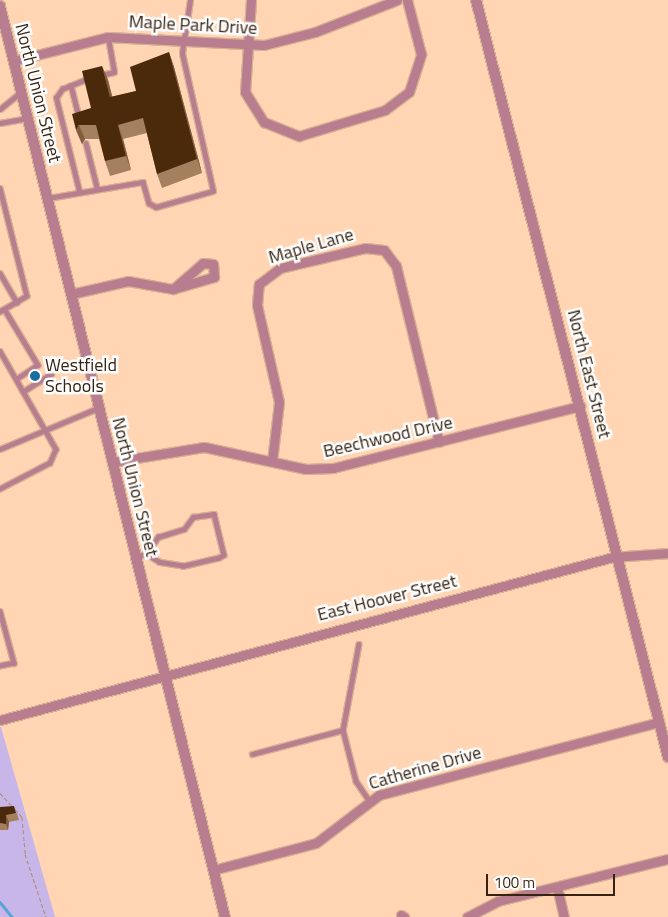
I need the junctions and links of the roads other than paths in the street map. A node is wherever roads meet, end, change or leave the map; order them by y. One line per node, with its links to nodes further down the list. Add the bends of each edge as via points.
1 (190, 0): 8 (lane)
2 (251, 0): 9 (street)
3 (397, 0): 9 (street, Maple Park Drive, via 315,32)
4 (407, 0): 9 (street, via 421,54 418,75 409,92 385,110 313,134 287,134 254,112 243,81)
5 (476, 0): 31 (street, North East Street)
6 (0, 6): 10 (street, North Union Street)
7 (108, 37): 8 (street, Maple Park Drive); 10 (street, Maple Park Drive); 11 (lane, via 114,72)
8 (180, 41): 9 (street, Maple Park Drive); 18 (lane, via 213,191 156,207 149,203 143,182)
9 (245, 45)
10 (13, 61): 12 (street, North Union Street)
11 (70, 85): 16 (lane); 20 (lane, via 56,98)
12 (21, 92): 13 (lane); 14 (street, North Union Street)
13 (0, 109)
14 (28, 118): 15 (lane); 21 (street, North Union Street)
15 (0, 123)
16 (81, 126)
17 (86, 143): 18 (lane)
18 (97, 187): 20 (lane)
19 (0, 188): 25 (lane, via 27,296)
20 (79, 191): 21 (lane)
21 (48, 198): 24 (street, North Union Street)
22 (0, 273): 25 (lane)
23 (173, 289): 24 (street, via 128,281)
24 (71, 294): 32 (street, North Union Street)
25 (17, 302): 26 (lane)
26 (2, 311): 29 (lane, via 38,365)
27 (0, 351): 29 (lane)
28 (51, 374): 30 (lane)
29 (17, 379): 30 (lane)
30 (24, 391): 33 (lane)
31 (580, 406): 34 (street, Beechwood Drive); 41 (street, North East Street)
32 (99, 408): 33 (lane); 37 (street, North Union Street)
33 (47, 428): 35 (lane); 38 (lane, via 55,440 55,456)
34 (439, 442): 36 (street, Beechwood Drive, via 333,468 306,469); 36 (street, Maple Lane, via 396,266 384,250 365,248 280,268 258,284 257,305 279,402)
35 (0, 449)
36 (272, 461): 37 (street, Beechwood Drive, via 204,447)
37 (112, 462): 40 (street, North Union Street)
38 (0, 489)
39 (668, 552): 41 (street, East Hoover Street)
40 (141, 555): 40 (lane, via 158,537 184,529 193,517 214,514 224,555 219,558 183,566); 45 (street, North Union Street)
41 (618, 555): 45 (street, East Hoover Street); 47 (street, North East Street)
42 (0, 611): 44 (lane, via 14,663)
43 (359, 644): 48 (lane)
44 (0, 666)
45 (164, 673): 46 (street, East Hoover Street); 53 (street, North Union Street)
46 (0, 720)
47 (659, 722): 50 (street, North East Street); 51 (street, Catherine Drive)
48 (343, 730): 49 (lane); 51 (lane, via 356,781)
49 (252, 754)
50 (668, 757)
51 (369, 800): 53 (street, Catherine Drive, via 335,832 316,843)
52 (668, 859): 54 (street)
53 (213, 870): 55 (street, North Union Street)
54 (557, 887): 56 (street, via 498,901); 57 (street)
55 (225, 917)
56 (467, 917)
57 (564, 917)

